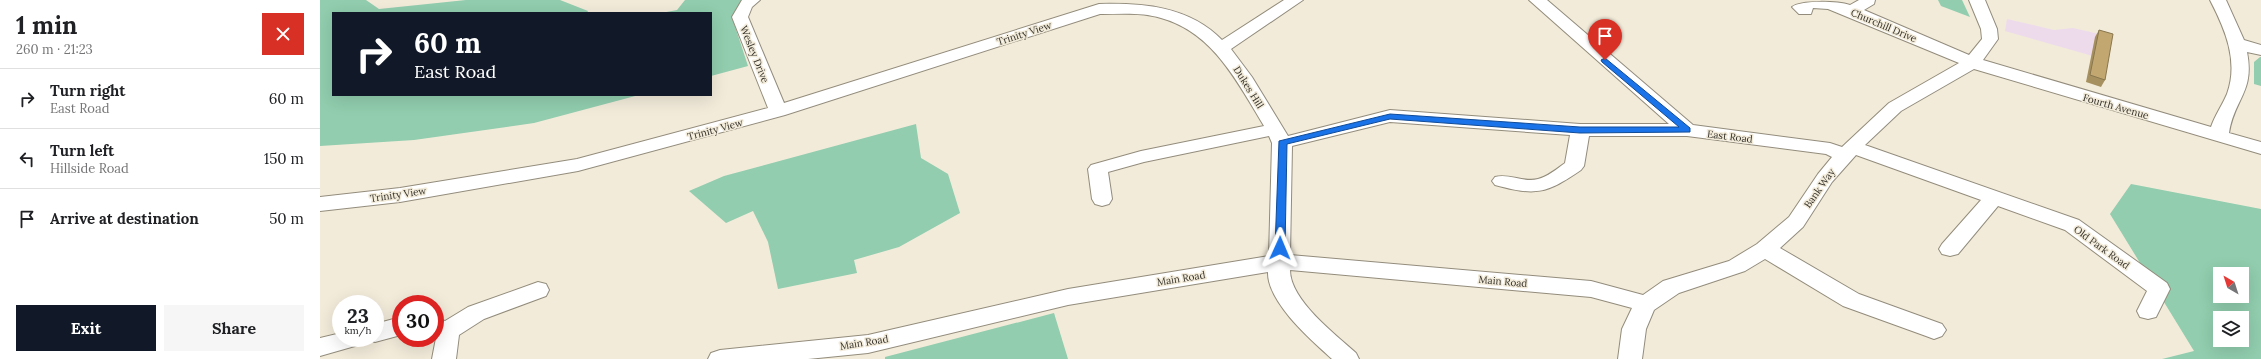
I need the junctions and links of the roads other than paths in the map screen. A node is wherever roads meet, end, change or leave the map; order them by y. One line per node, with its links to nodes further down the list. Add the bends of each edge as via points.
1 (752, 0): 15 (street, Wesley Drive, via 745,5 740,16)
2 (1295, 0): 12 (street)
3 (1537, 0): 17 (street)
4 (1867, 0): 10 (street)
5 (1977, 0): 14 (street, Bank Way, via 1989,29 1990,40)
6 (2218, 0): 11 (street, via 2231,23)
7 (1828, 2): 9 (street, Churchill Drive, via 1800,7); 10 (street, Churchill Drive)
8 (1099, 10): 12 (street, Dukes Hill, via 1138,5 1176,12 1197,21); 15 (street, Trinity View)
9 (1805, 11)
10 (1852, 11): 14 (street, Churchill Drive)
11 (2238, 44): 13 (street); 19 (street, via 2241,69 2237,91)
12 (1224, 46): 18 (street, Dukes Hill)
13 (2261, 50)
14 (1972, 63): 19 (street, Fourth Avenue); 21 (street, Bank Way, via 1894,107)
15 (778, 111): 25 (street, Trinity View, via 578,166 400,195)
16 (1580, 130): 17 (street, East Road); 18 (street, East Road, via 1390,116); 22 (street, via 1574,166 1551,183 1534,188)
17 (1687, 130): 21 (street, East Road)
18 (1279, 136): 24 (street, East Road, via 1141,156 1098,169); 28 (street)
19 (2219, 136): 20 (street, Fourth Avenue)
20 (2261, 148)
21 (1848, 151): 23 (street, Old Park Road); 26 (street, Bank Way, via 1825,178 1796,222)
22 (1502, 181)
23 (1995, 197): 27 (street); 31 (street, Old Park Road, via 2072,224 2159,289)
24 (1102, 199)
25 (320, 204)
26 (1765, 249): 30 (street, Bank Way, via 1737,266 1671,287); 33 (street, via 1851,300)
27 (1950, 249)
28 (1280, 262): 30 (street, Main Road, via 1591,289); 37 (street, Main Road, via 1068,297 868,344); 39 (street, via 1279,278 1284,293 1311,325)
29 (538, 290): 32 (street)
30 (1645, 305): 40 (street, via 1634,329)
31 (2148, 311)
32 (444, 328)
33 (1934, 330)
34 (444, 334): 38 (street, via 448,337)
35 (332, 344): 36 (street)
36 (320, 347)
37 (729, 358)
38 (444, 359)
39 (1347, 359)
40 (1630, 359)

